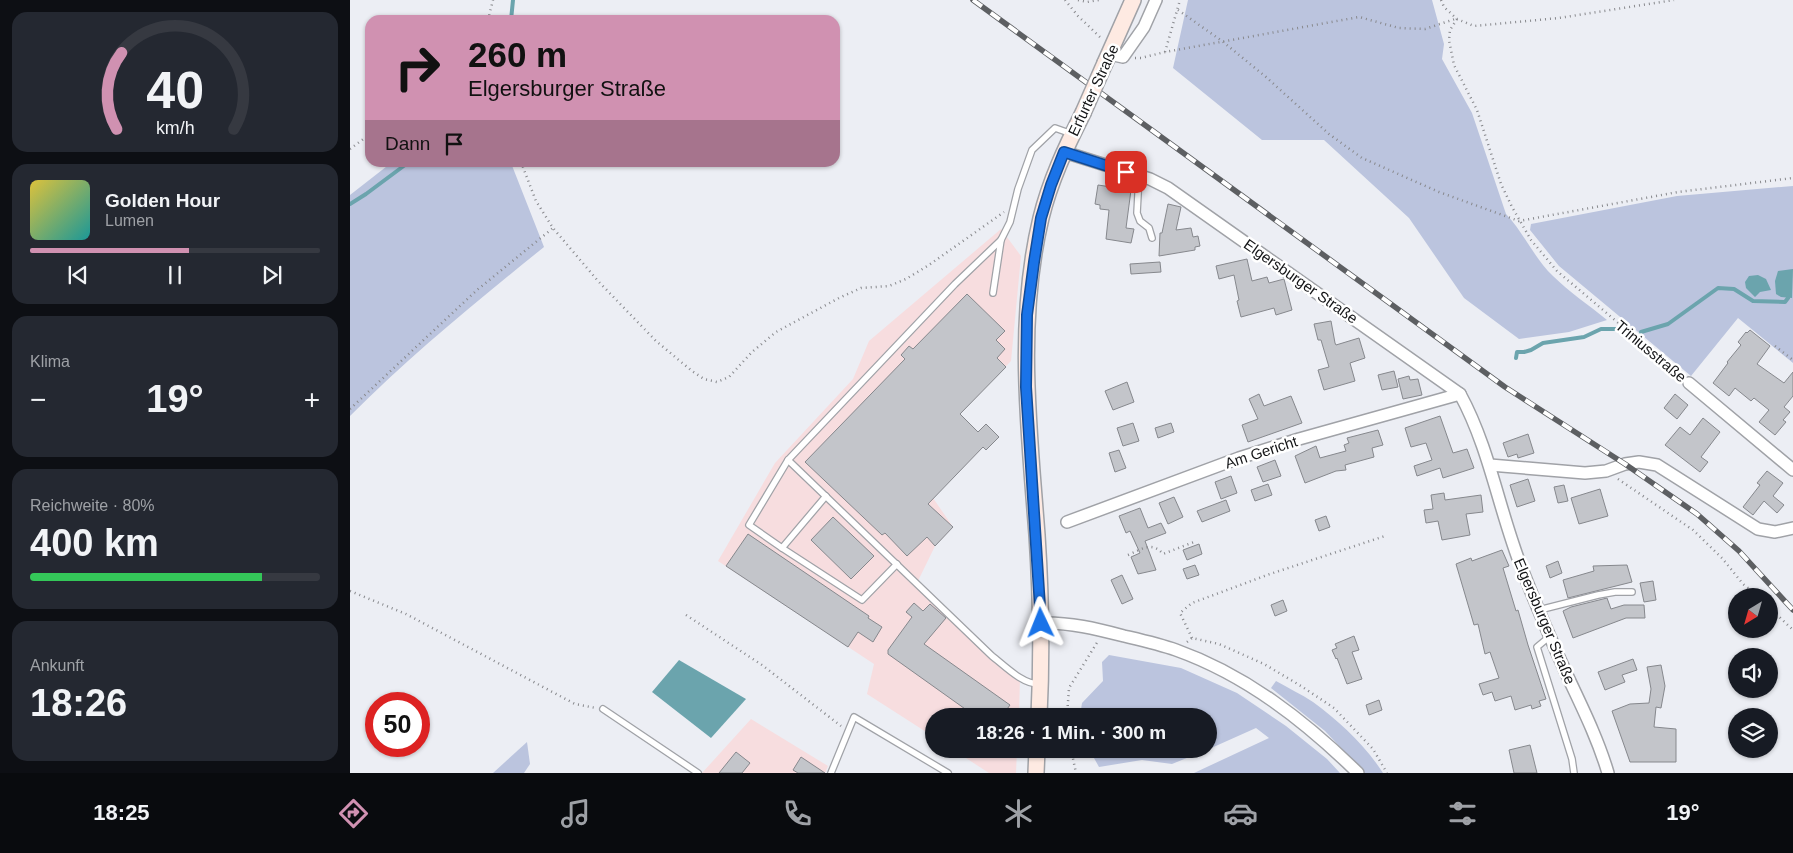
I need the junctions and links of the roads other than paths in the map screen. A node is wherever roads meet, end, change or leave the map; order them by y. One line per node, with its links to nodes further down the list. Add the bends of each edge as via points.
1 (1133, 0): 3 (main road, Erfurter Straße)
2 (1156, 0): 3 (street, via 1144,27 1123,57)
3 (1109, 55): 4 (main road, Erfurter Straße, bridge)
4 (1072, 134): 5 (main road, Erfurter Straße); 8 (lane, via 1055,128 1032,150 1010,222)
5 (1064, 152): 6 (street, Elgersburger Straße); 22 (main road, Erfurter Straße, via 1041,218 1027,315 1026,387)
6 (1139, 176): 7 (lane, via 1136,213 1149,228); 11 (street, Elgersburger Straße, via 1168,188)
7 (1152, 238)
8 (1001, 240): 9 (lane); 12 (lane, via 954,284)
9 (992, 294)
10 (1689, 383): 14 (street, Triniusstraße)
11 (1460, 394): 13 (street, Elgersburger Straße); 16 (street, Am Gericht, via 1239,458)
12 (788, 460): 15 (lane); 18 (lane, via 749,525)
13 (1490, 465): 17 (street, via 1585,472 1606,471 1639,462 1656,465 1758,529 1775,532); 21 (street, Elgersburger Straße, via 1521,567)
14 (1793, 470)
15 (826, 496): 18 (lane); 19 (lane)
16 (1067, 522)
17 (1793, 528)
18 (782, 548): 19 (lane, via 862,600)
19 (897, 564): 24 (lane, via 992,656 1020,677 1033,684)
20 (1632, 592): 21 (lane, via 1598,595)
21 (1538, 610): 23 (street, Elgersburger Straße)
22 (1041, 623): 24 (main road, Erfurter Straße); 32 (street, via 1102,630 1175,649 1207,662 1282,706)
23 (1549, 637): 33 (lane, via 1536,647); 34 (street, Elgersburger Straße, via 1592,728)
24 (1041, 684): 25 (main road, Erfurter Straße)
25 (1040, 708)
26 (603, 710): 28 (lane)
27 (1037, 758): 31 (main road)
28 (698, 773)
29 (831, 773): 30 (lane, via 854,717)
30 (948, 773)
31 (1036, 773)
32 (1358, 773)
33 (1574, 773)
34 (1608, 773)

